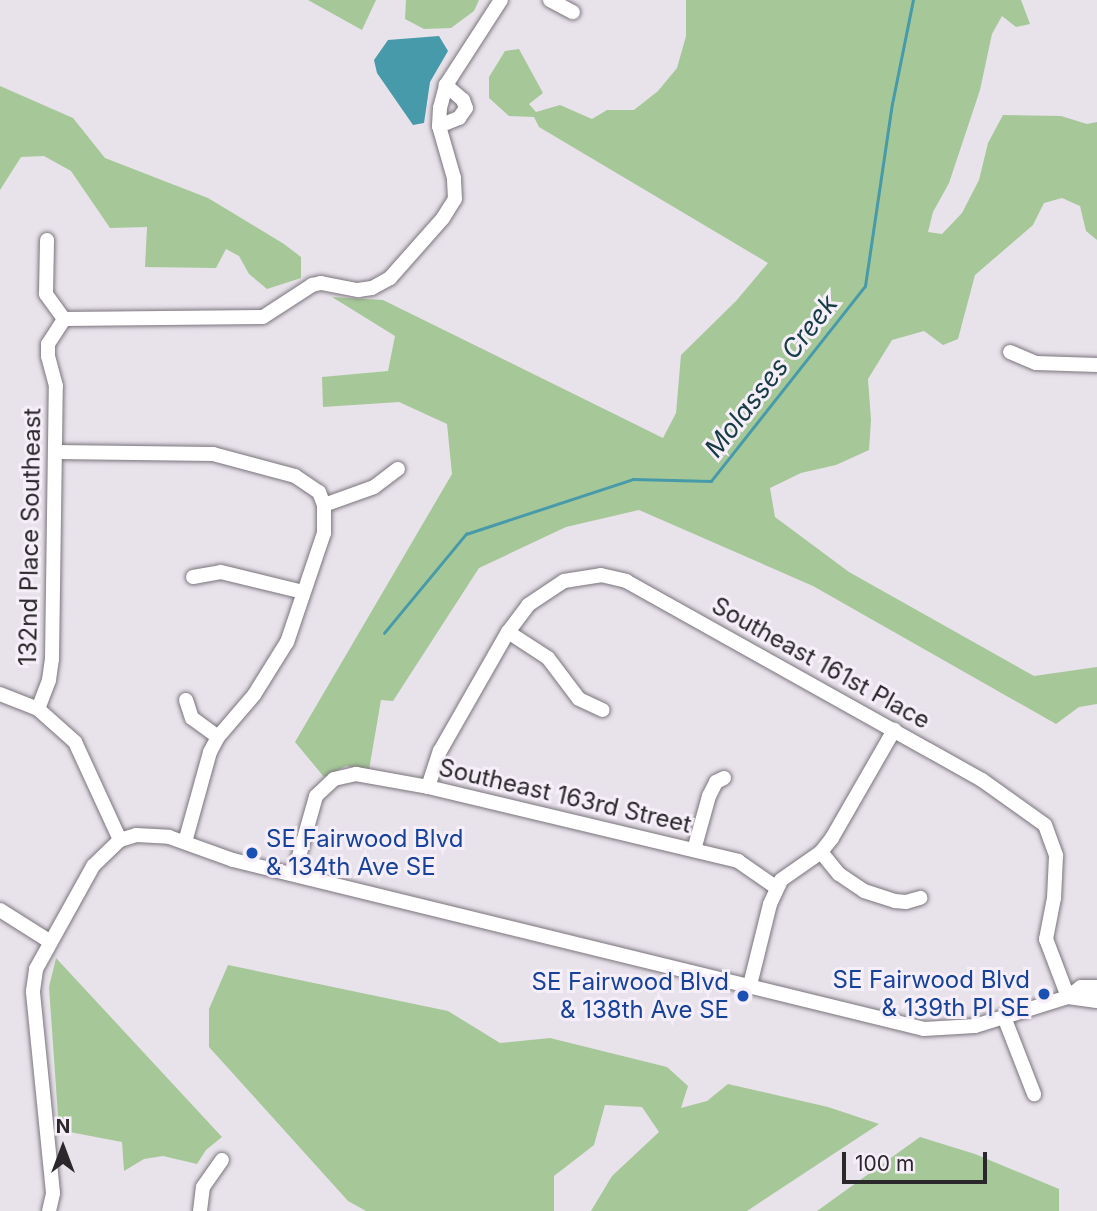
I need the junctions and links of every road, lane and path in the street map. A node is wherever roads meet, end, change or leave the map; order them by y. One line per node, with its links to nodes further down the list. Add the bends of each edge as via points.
1 (500, 0): 4 (street)
2 (550, 0): 3 (street)
3 (573, 12)
4 (446, 85): 5 (street); 5 (street, via 466,108 458,118)
5 (439, 125): 7 (street, via 455,199 443,218 380,284 358,290 312,285 263,317)
6 (47, 240): 7 (street, via 47,294)
7 (64, 319): 10 (street, 132nd Place Southeast, via 48,344 56,386)
8 (1010, 352): 9 (street, via 1035,363)
9 (1097, 365)
10 (56, 453): 12 (street, via 212,454 295,476 318,492); 18 (street, 132nd Place Southeast, via 52,659)
11 (398, 469): 12 (street, via 373,487)
12 (324, 505): 14 (street, via 324,533)
13 (193, 577): 14 (street, via 221,572)
14 (303, 592): 21 (street, via 287,642 254,695)
15 (508, 632): 19 (street, via 548,657 579,699); 20 (street, Southeast 161st Place, via 528,605 564,580 601,575 626,581); 23 (street, via 440,751)
16 (0, 694): 18 (street)
17 (186, 700): 21 (street, via 192,718)
18 (38, 709): 24 (street, via 75,742)
19 (603, 710)
20 (894, 730): 27 (street); 35 (street, Southeast 161st Place, via 982,780 1045,825 1056,856 1046,939)
21 (218, 737): 25 (street)
22 (724, 778): 26 (street, via 716,782 709,796)
23 (428, 787): 26 (street, Southeast 163rd Street); 28 (street, Southeast 163rd Street, via 356,774 334,779 316,796)
24 (120, 840): 25 (street, via 157,835); 32 (street, via 93,866)
25 (185, 842): 28 (street)
26 (694, 850): 29 (street, Southeast 163rd Street, via 738,861)
27 (821, 852): 29 (street, via 790,871); 30 (street, via 839,874 864,891 895,901)
28 (294, 874): 33 (street)
29 (777, 888): 33 (street)
30 (920, 898)
31 (0, 910): 32 (street)
32 (49, 941): 40 (street, via 36,969 33,991 53,1193)
33 (750, 985): 37 (street, via 924,1029 957,1029)
34 (1097, 987): 35 (street, via 1081,987)
35 (1068, 997): 36 (street); 37 (street)
36 (1097, 1001)
37 (1004, 1017): 38 (street)
38 (1034, 1094)
39 (222, 1160): 41 (street, via 203,1187)
40 (49, 1211)
41 (200, 1211)

